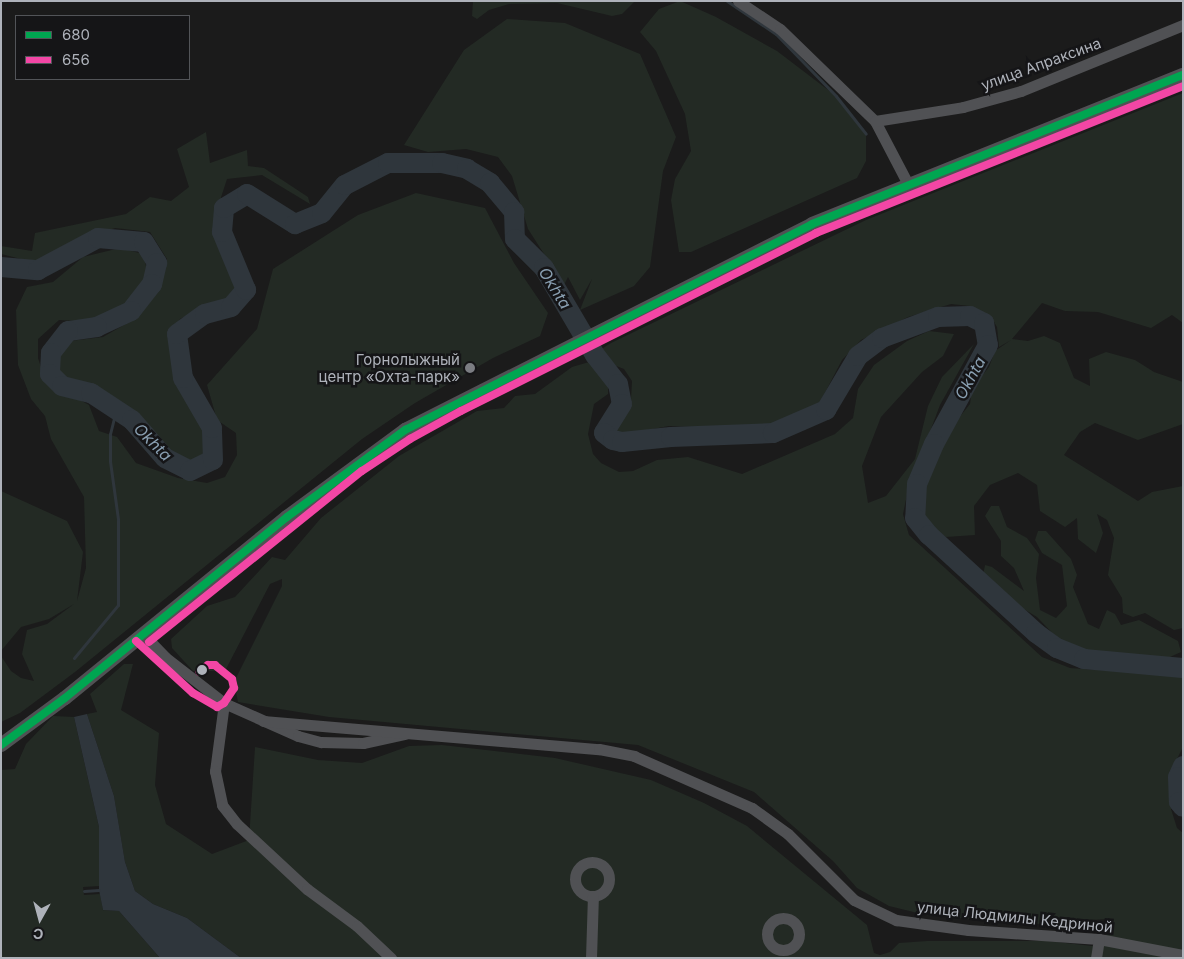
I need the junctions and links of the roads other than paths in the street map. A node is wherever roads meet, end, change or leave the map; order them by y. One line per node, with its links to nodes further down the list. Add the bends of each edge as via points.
1 (738, 1): 4 (street, via 780,29)
2 (1183, 26): 4 (street, улица Апраксина, via 1021,90 963,107)
3 (1183, 75): 5 (street)
4 (875, 121): 5 (street)
5 (908, 184): 6 (street, via 812,224 456,402 364,458)
6 (143, 634): 7 (street, улица Людмилы Кедриной, via 165,657); 8 (street)
7 (224, 703): 10 (street, улица Людмилы Кедриной, via 298,736 321,742 379,742 416,731 600,749 634,756 752,808 788,834 854,900 896,920 968,930); 12 (street, via 215,772 222,805 237,824 307,889 357,926)
8 (1, 745)
9 (593, 896): 13 (street)
10 (1099, 939): 11 (street, улица Людмилы Кедриной); 14 (street)
11 (1183, 955)
12 (391, 958)
13 (591, 958)
14 (1096, 958)

